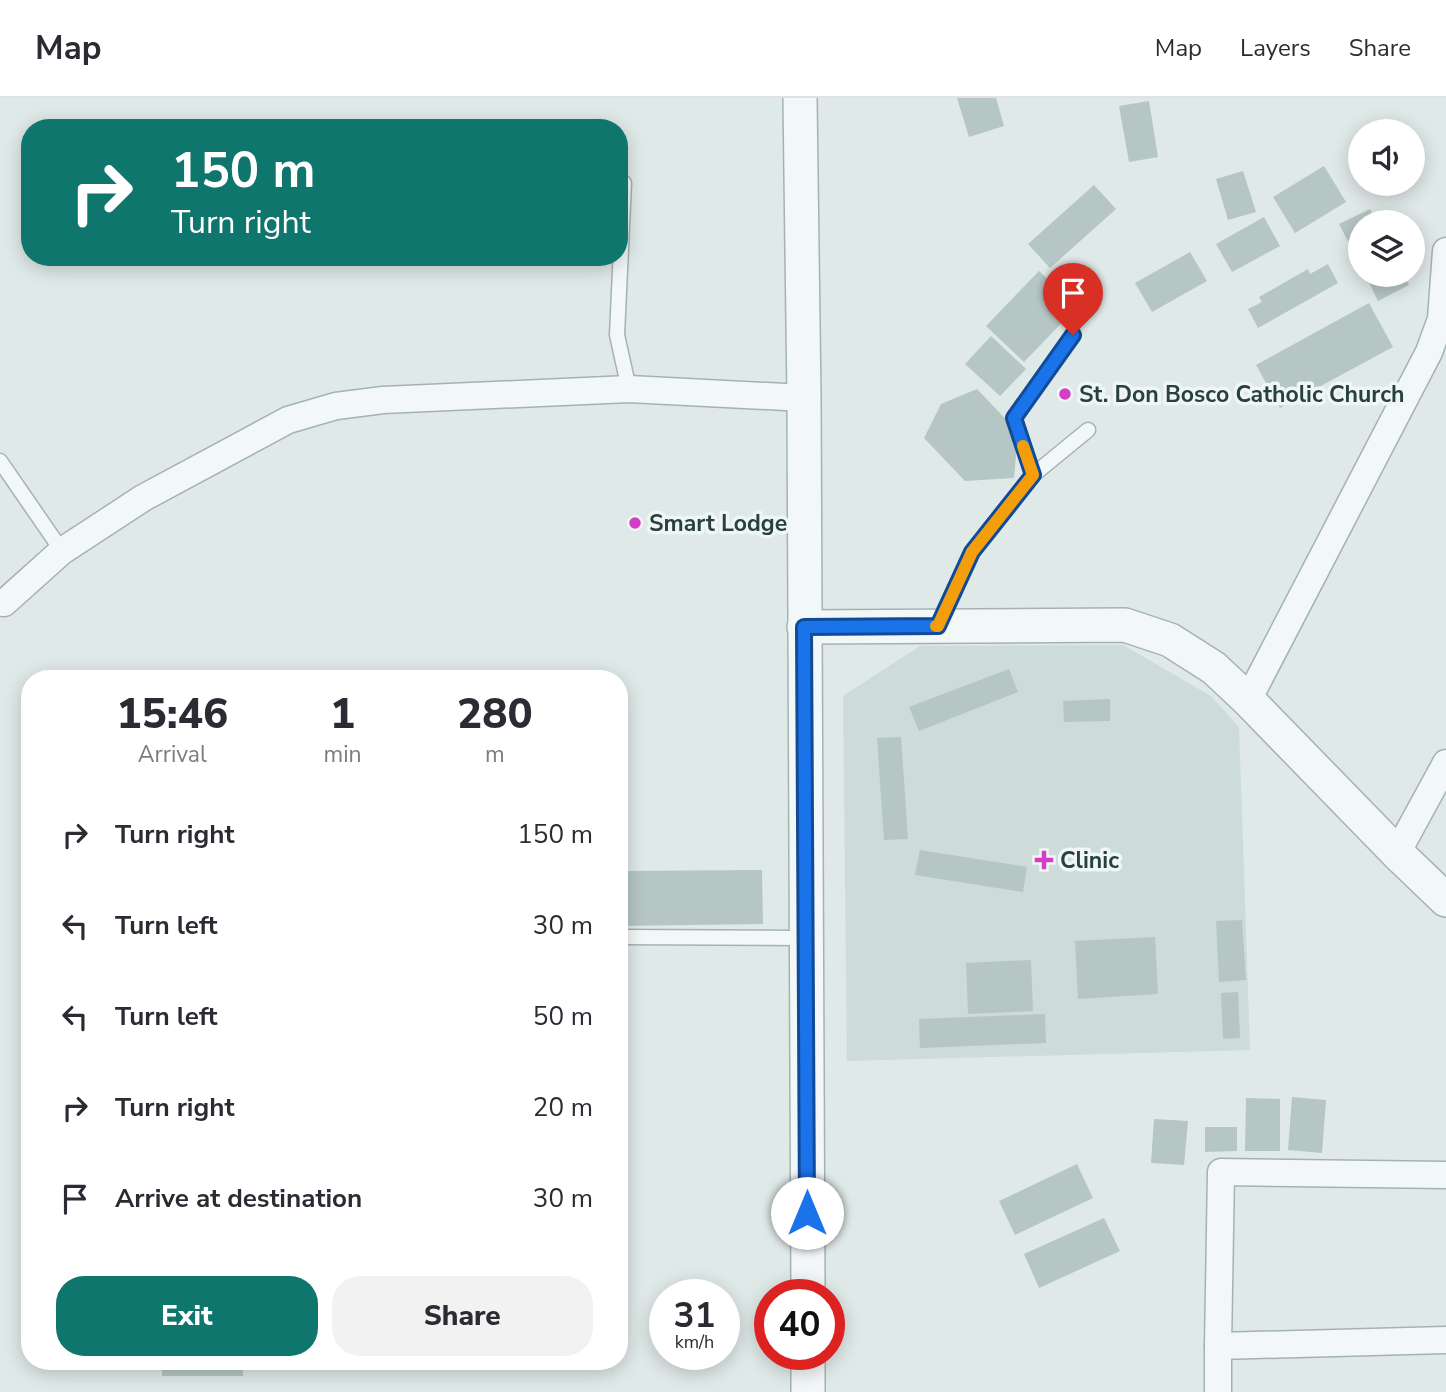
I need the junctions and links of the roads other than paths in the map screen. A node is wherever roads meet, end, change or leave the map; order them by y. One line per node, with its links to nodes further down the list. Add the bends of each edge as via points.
1 (800, 98): 6 (street)
2 (1446, 251): 14 (street, via 1441,319 1429,352)
3 (620, 266): 5 (lane, via 617,335)
4 (1073, 335): 9 (lane, via 1014,418)
5 (629, 389): 6 (street); 10 (street, via 336,406 288,420 143,498)
6 (804, 398): 13 (street)
7 (1088, 430): 9 (lane)
8 (0, 461): 10 (lane)
9 (1033, 475): 12 (lane, via 972,552)
10 (62, 551): 11 (street)
11 (4, 603)
12 (938, 626): 13 (street); 14 (street, via 1125,625 1170,640 1214,668)
13 (804, 627): 19 (street)
14 (1248, 700): 16 (street)
15 (1446, 763): 16 (street)
16 (1396, 853): 17 (street)
17 (1446, 900)
18 (628, 937): 19 (lane)
19 (806, 938): 21 (street)
20 (1446, 1175): 23 (street, via 1221,1172)
21 (808, 1279)
22 (1446, 1340): 23 (street)
23 (1217, 1346): 26 (street)
24 (808, 1370): 25 (street)
25 (808, 1392)
26 (1219, 1392)

